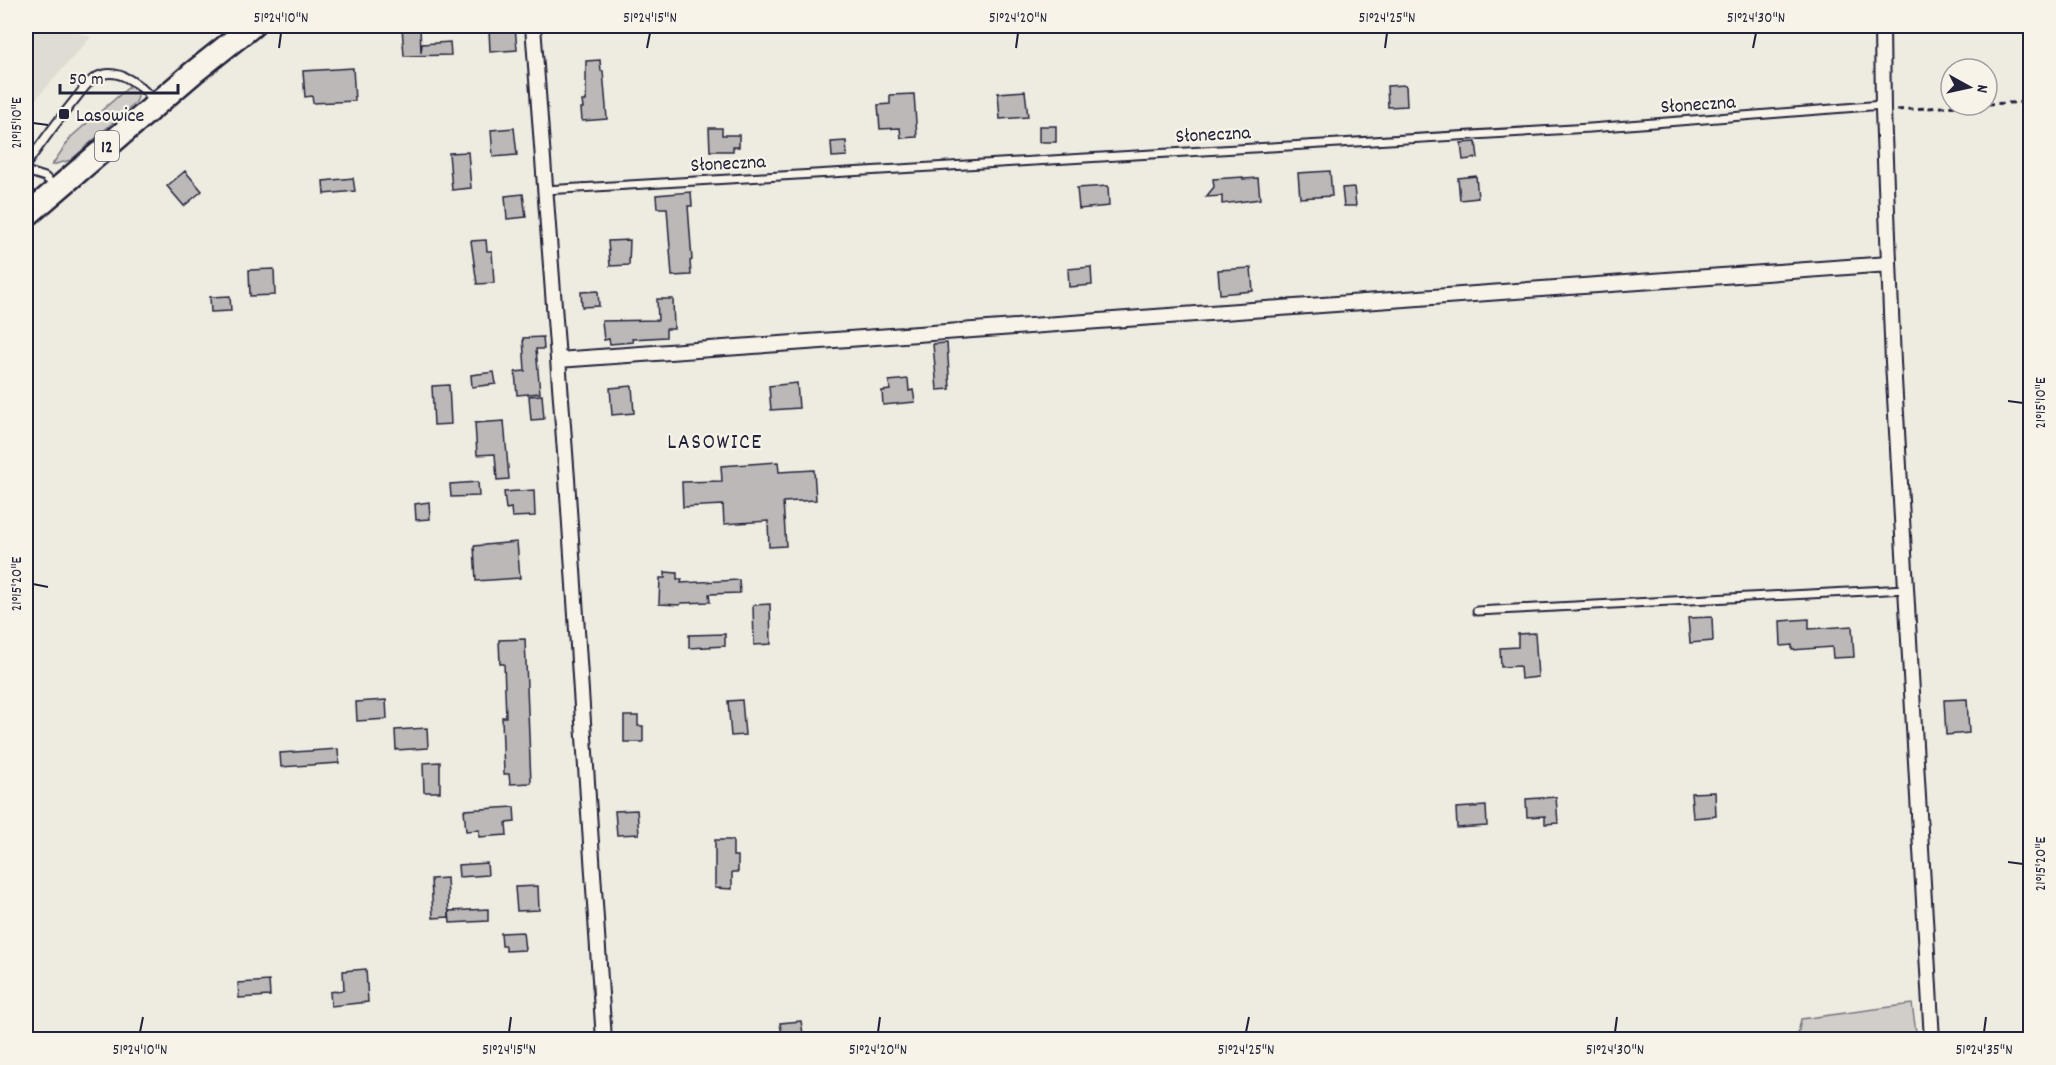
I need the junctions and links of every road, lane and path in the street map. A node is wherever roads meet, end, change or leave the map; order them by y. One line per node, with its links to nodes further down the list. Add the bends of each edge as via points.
1 (252, 26): 5 (main road, 12)
2 (533, 26): 12 (street)
3 (1882, 26): 8 (street)
4 (2031, 102): 6 (path)
5 (158, 103): 9 (lane, via 132,80 108,74 96,76); 11 (main road, 12)
6 (1999, 103)
7 (1939, 106): 8 (path)
8 (1883, 108): 12 (lane, Słoneczna); 14 (street)
9 (26, 165)
10 (26, 171): 11 (lane, via 45,177)
11 (57, 188): 13 (main road, 12)
12 (544, 190): 15 (street)
13 (26, 216)
14 (1889, 264): 15 (street); 16 (street)
15 (558, 360): 18 (street)
16 (1907, 589): 17 (lane); 19 (street)
17 (1478, 611)
18 (604, 1040)
19 (1932, 1040)

